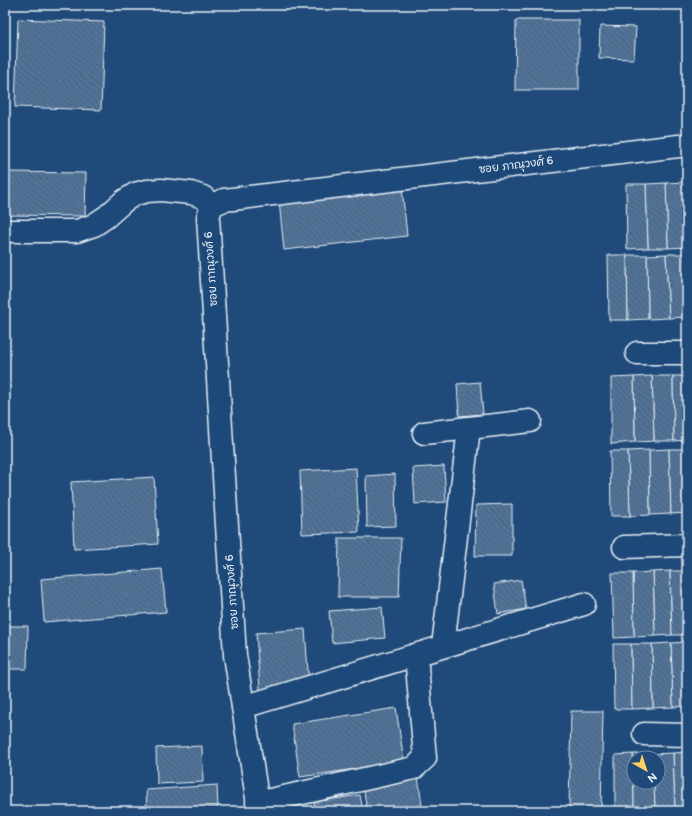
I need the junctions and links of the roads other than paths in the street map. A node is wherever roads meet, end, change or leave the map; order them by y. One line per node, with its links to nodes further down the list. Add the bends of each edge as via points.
1 (687, 145): 2 (street, ซอย ภาณุวงศ์ 6, via 224,200)
2 (212, 205): 3 (street, via 203,197 191,193 147,191 135,194 94,225 77,231); 14 (street, ซอย ภาณุวงศ์ 6, via 208,217 228,544 236,655)
3 (5, 231)
4 (637, 353): 5 (street)
5 (687, 353)
6 (530, 421): 7 (street)
7 (469, 428): 8 (street); 12 (street)
8 (424, 433)
9 (687, 545): 10 (street)
10 (624, 547)
11 (584, 604): 12 (street)
12 (443, 646): 13 (street)
13 (416, 655): 14 (street); 17 (street, via 425,758 414,768)
14 (243, 707): 17 (street, ซอย ภาณุวงศ์ 6)
15 (644, 734): 16 (street)
16 (687, 734)
17 (258, 807)

